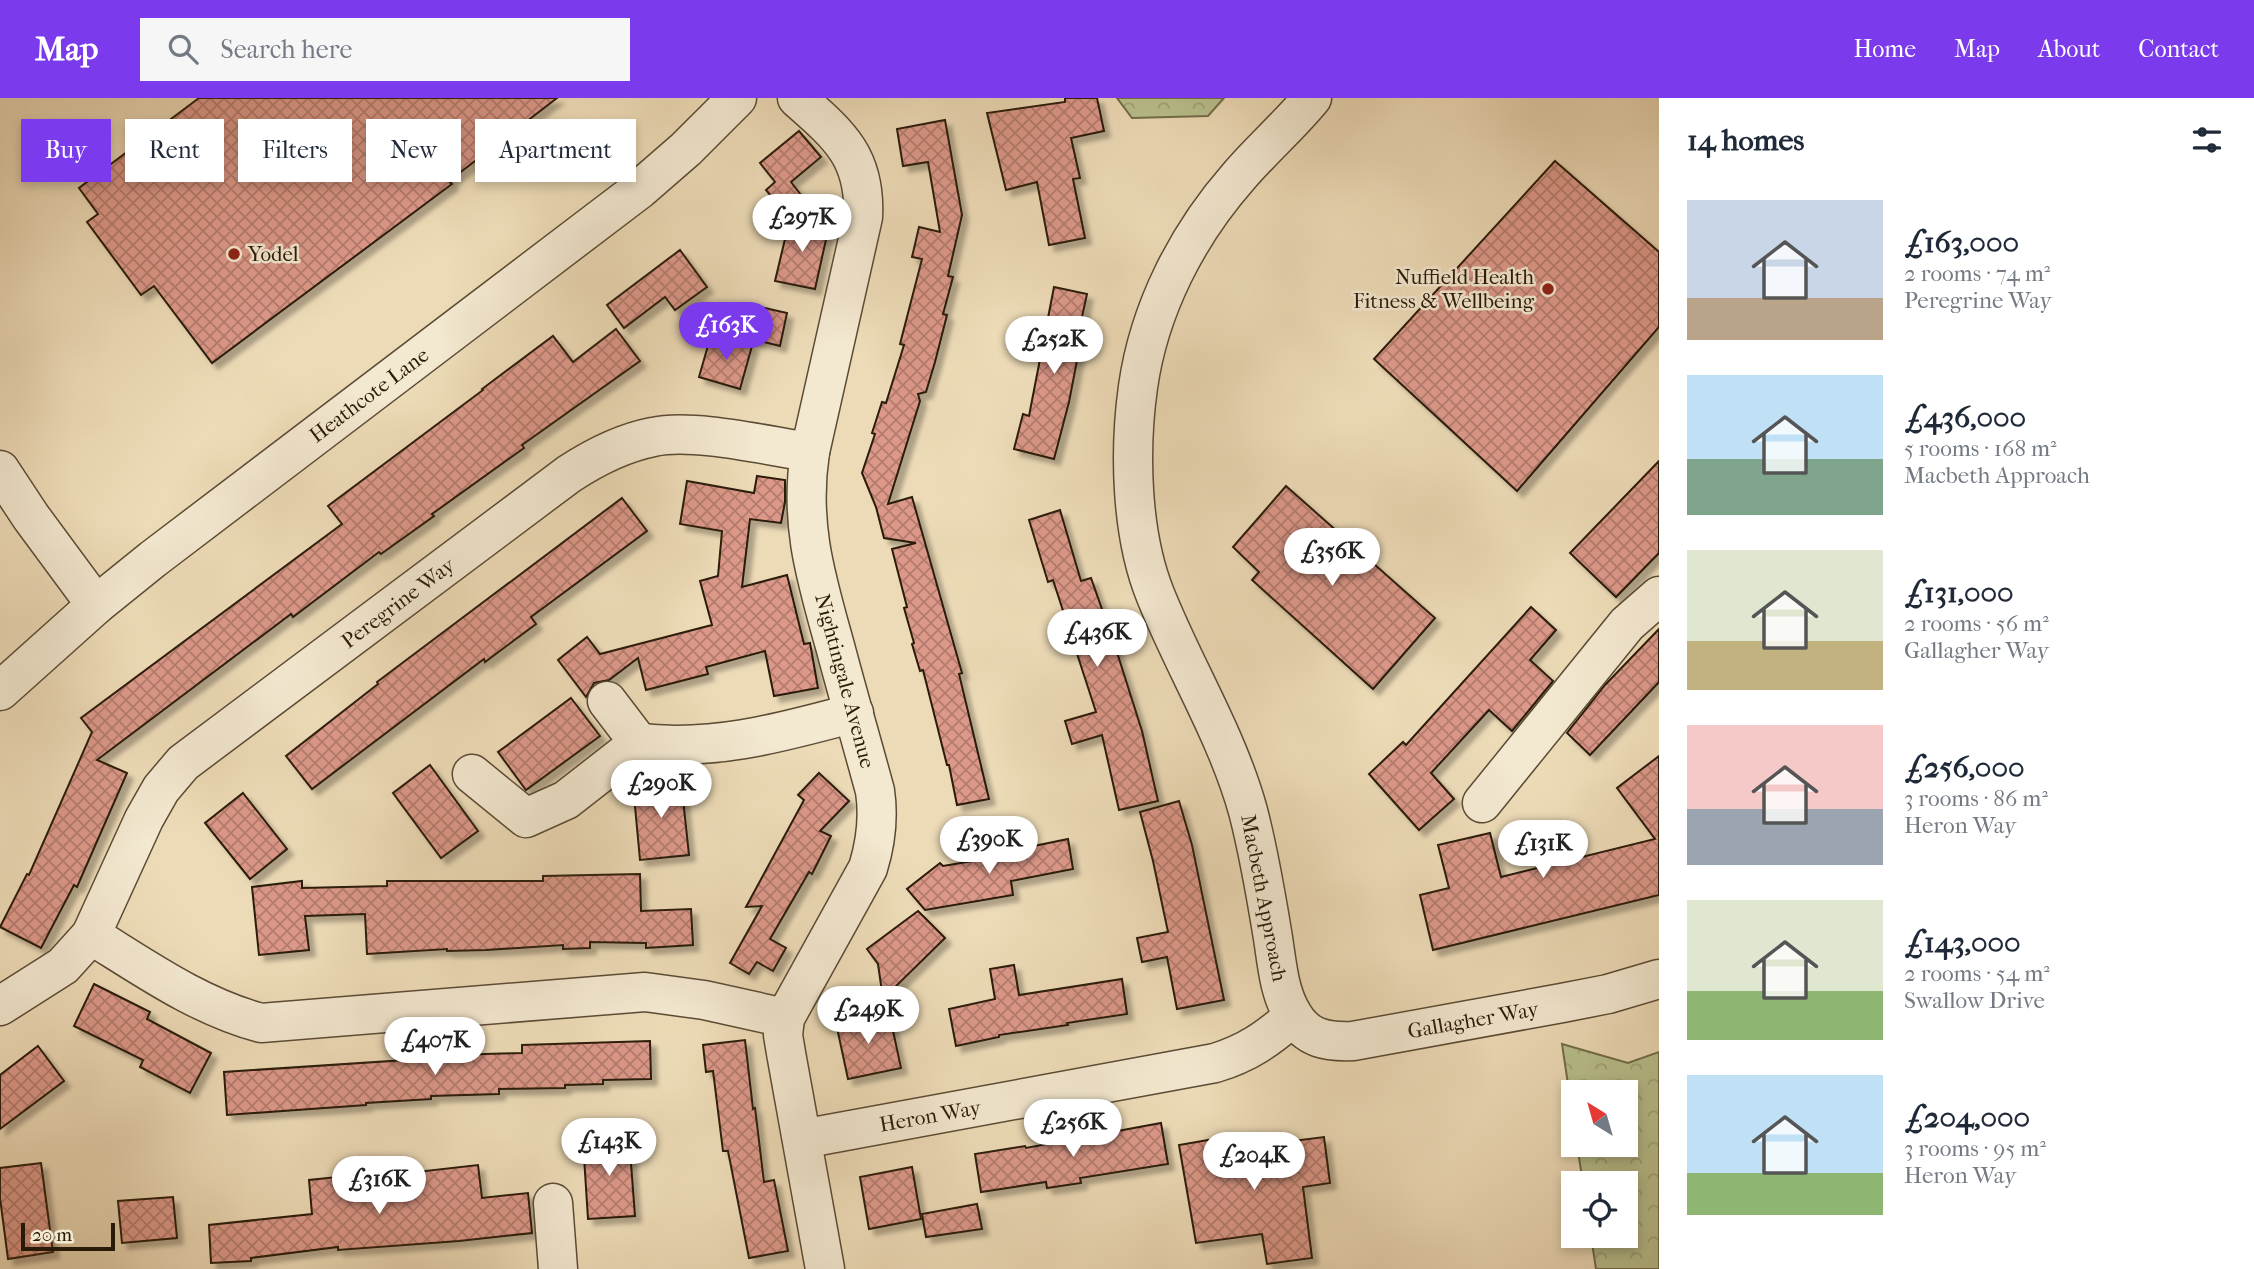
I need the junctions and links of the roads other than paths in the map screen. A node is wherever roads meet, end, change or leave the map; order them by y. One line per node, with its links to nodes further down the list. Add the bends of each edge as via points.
1 (737, 98): 7 (street, Heathcote Lane, via 640,189)
2 (797, 98): 4 (street, Nightingale Avenue, via 850,150 864,199)
3 (1312, 98): 17 (street, Macbeth Approach, via 1215,206 1175,271 1144,355 1133,456 1137,516 1154,592 1219,730 1247,808 1283,993)
4 (810, 452): 10 (street, Nightingale Avenue, via 806,520 812,559); 14 (street, Peregrine Way, via 702,436 655,436 608,451 569,474 183,764 144,819)
5 (0, 470): 7 (street)
6 (1659, 596): 13 (street, via 1627,624)
7 (96, 605): 8 (street, Heathcote Lane)
8 (0, 691)
9 (607, 701): 11 (street)
10 (853, 713): 11 (street, via 730,743); 18 (street, Nightingale Avenue, via 875,791 875,847 868,868)
11 (639, 743): 12 (street, via 566,800 526,818)
12 (471, 774)
13 (1482, 803)
14 (91, 935): 16 (street, Peregrine Way, via 63,966); 18 (street, via 184,993 261,1023 645,992)
15 (1659, 979): 17 (street, Gallagher Way, via 1608,994 1353,1041 1321,1040)
16 (0, 1006)
17 (1293, 1017): 19 (street, Heron Way, via 1241,1055 1215,1063)
18 (785, 1018): 19 (street, via 784,1044)
19 (802, 1139): 22 (street)
20 (553, 1203): 21 (street)
21 (553, 1269)
22 (824, 1269)

